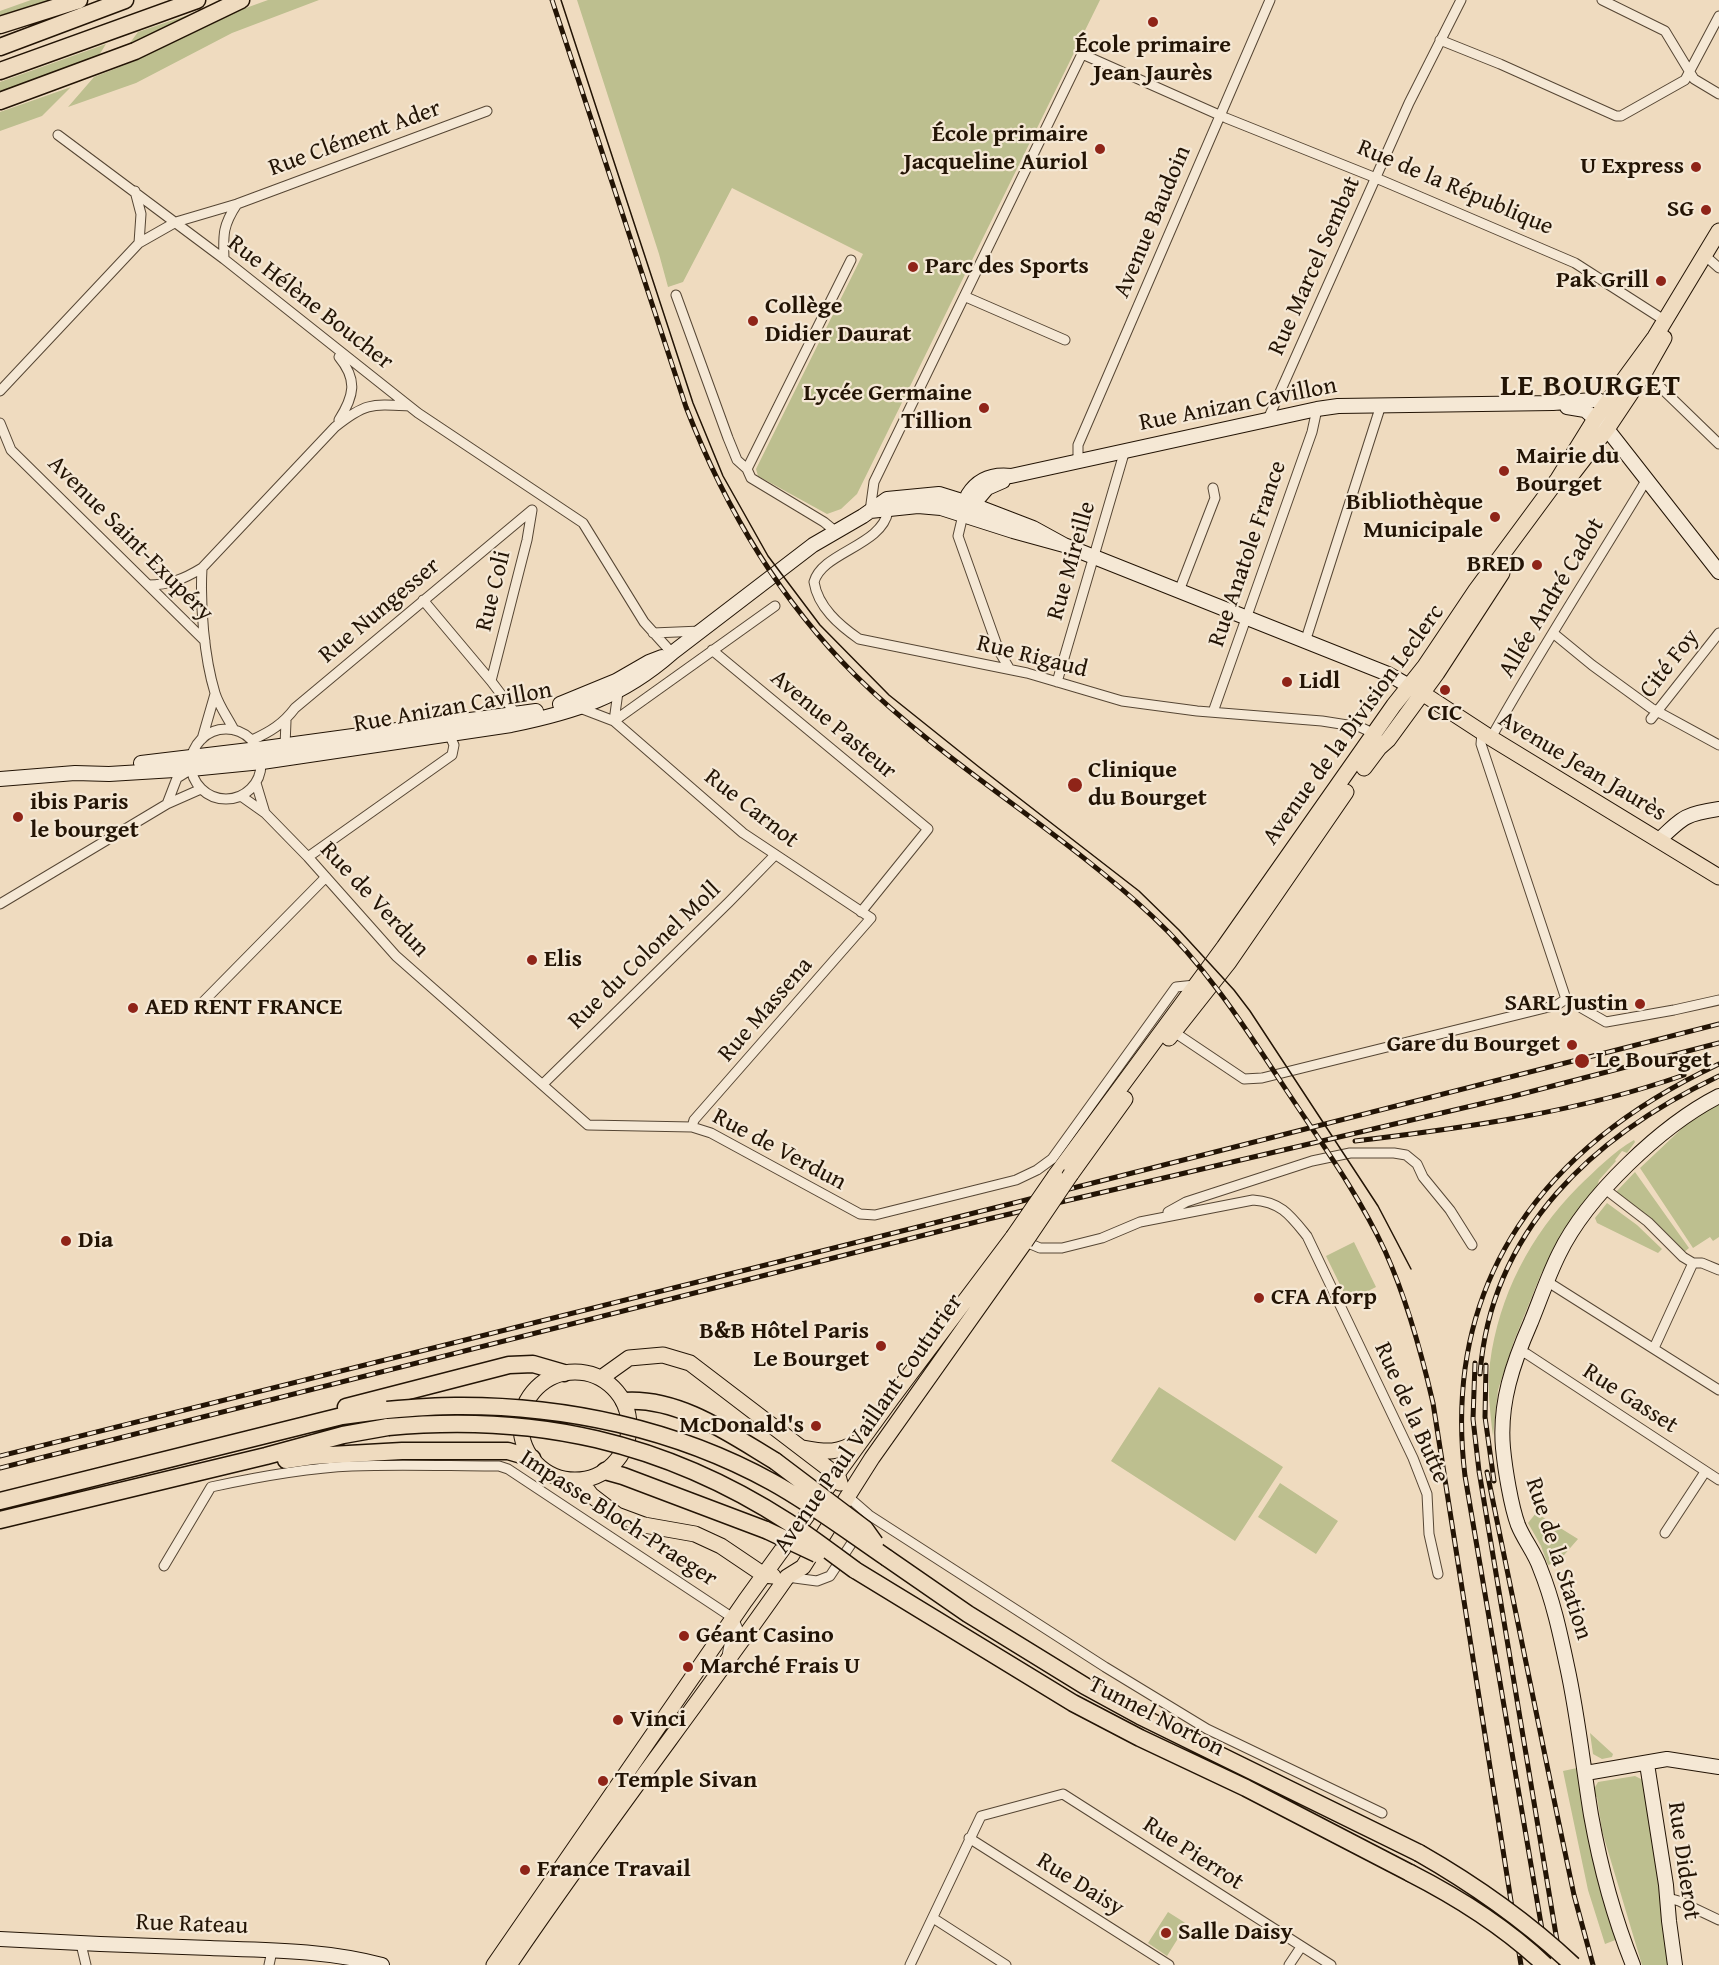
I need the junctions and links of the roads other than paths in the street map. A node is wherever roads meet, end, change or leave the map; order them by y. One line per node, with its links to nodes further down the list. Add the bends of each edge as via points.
1 (79, 0): 9 (highway)
2 (125, 0): 11 (highway)
3 (197, 0): 12 (highway)
4 (241, 0): 15 (highway, via 135,51)
5 (1270, 0): 17 (street, Avenue Baudoin)
6 (1461, 0): 10 (street, Rue Marcel Sembat)
7 (1602, 0): 13 (street, via 1665,31)
8 (1719, 16): 13 (street)
9 (0, 25)
10 (1440, 40): 13 (street, via 1616,116 1685,81); 19 (street, Rue Marcel Sembat)
11 (0, 47)
12 (0, 71)
13 (1690, 72): 14 (street, via 1694,79)
14 (1719, 94)
15 (0, 101)
16 (487, 111): 21 (street, Rue Clément Ader)
17 (1220, 115): 19 (street, Rue de la République); 29 (street, Rue de la République, via 1082,54); 48 (street, Avenue Baudoin, via 1078,445)
18 (58, 135): 20 (street, Rue Hélène Boucher)
19 (1376, 178): 30 (street, Rue de la République, via 1575,263); 40 (street, Rue Marcel Sembat)
20 (135, 191): 22 (street, Rue Hélène Boucher); 24 (street, via 141,214)
21 (237, 204): 22 (street, Rue Clément Ader); 26 (street, via 223,230)
22 (176, 222): 24 (street, Rue Clément Ader); 26 (street, Rue Hélène Boucher)
23 (1719, 231): 30 (main road, Avenue de la Division Leclerc)
24 (139, 243): 34 (street, Rue Clément Ader)
25 (1716, 258): 33 (main road, Avenue de la Division Leclerc)
26 (224, 259): 32 (street, Rue Hélène Boucher)
27 (850, 260): 49 (street)
28 (676, 295): 49 (street, via 728,438 737,460)
29 (966, 297): 31 (street); 55 (street, via 874,482)
30 (1664, 320): 37 (main road, Avenue de la Division Leclerc)
31 (1065, 340)
32 (329, 344): 38 (street, Rue Hélène Boucher); 43 (street, via 348,368 352,382 351,401)
33 (1643, 375): 42 (main road, Avenue de la Division Leclerc); 44 (street)
34 (0, 391)
35 (1553, 403): 36 (street, Rue Anizan Cavillon); 37 (street, Rue Anizan Cavillon, via 1598,400); 42 (street, Rue Anizan Cavillon, via 1585,410)
36 (1381, 405): 39 (street, Rue Anizan Cavillon); 70 (street)
37 (1605, 405): 42 (main road, Avenue de la Division Leclerc)
38 (410, 406): 43 (street, via 369,405); 66 (street, Rue Hélène Boucher, via 583,523)
39 (1317, 409): 40 (street, Rue Anizan Cavillon); 64 (street, Rue Anatole France)
40 (1268, 418): 47 (street, Rue Anizan Cavillon)
41 (0, 423): 46 (street, Avenue Saint-Exupéry)
42 (1601, 424): 50 (street); 76 (main road, Avenue de la Division Leclerc, via 1476,590)
43 (334, 427): 58 (street)
44 (1719, 444)
45 (0, 445): 46 (street, Avenue Saint-Exupéry)
46 (11, 450): 60 (street, Avenue Saint-Exupéry)
47 (1125, 450): 48 (street, Rue Anizan Cavillon); 57 (street, Rue Mireille)
48 (1078, 461): 52 (street, Rue Anizan Cavillon, via 982,480 968,495)
49 (747, 470): 56 (street, via 751,478)
50 (1647, 479): 59 (street); 67 (street, Allée André Cadot)
51 (1213, 488): 61 (street, via 1215,498)
52 (965, 509): 54 (street, Rue Anizan Cavillon, via 918,506); 55 (street, Rue Anizan Cavillon, via 939,494 887,499); 57 (street, via 1013,531); 73 (street, via 958,536 999,651)
53 (532, 510): 62 (street, Rue Nungesser); 74 (street, Rue Coli)
54 (888, 510): 55 (street, Rue Anizan Cavillon); 73 (street, Rue Rigaud, via 883,527 816,576 818,596 837,623 859,639)
55 (870, 512): 56 (street, Rue Anizan Cavillon)
56 (835, 531): 65 (street, Rue Anizan Cavillon)
57 (1093, 556): 61 (street); 75 (street, Rue Mireille)
58 (202, 568): 60 (street, via 178,582); 69 (street, via 200,594)
59 (1719, 572)
60 (148, 585): 69 (street, Avenue Saint-Exupéry)
61 (1179, 591): 64 (street)
62 (423, 600): 74 (street); 83 (street, Rue Nungesser, via 295,708)
63 (775, 606): 71 (street)
64 (1247, 618): 70 (street); 80 (street, Rue Anatole France)
65 (702, 631): 66 (street); 72 (street, Rue Anizan Cavillon)
66 (653, 633): 72 (street, Rue Hélène Boucher)
67 (1553, 633): 82 (street); 88 (street, Allée André Cadot)
68 (1719, 633): 82 (street, Cité Foy)
69 (205, 641): 78 (street, Avenue Saint-Exupéry)
70 (1305, 642): 76 (street)
71 (712, 650): 84 (street); 107 (street, Avenue Pasteur, via 928,829)
72 (672, 653): 77 (street, Rue Anizan Cavillon, via 651,672); 81 (street, Rue Anizan Cavillon, via 576,699)
73 (1009, 668): 75 (street, Rue Rigaud)
74 (491, 681): 81 (street)
75 (1057, 682): 80 (street, Rue Rigaud, via 1122,701)
76 (1416, 689): 87 (main road, Avenue de la Division Leclerc); 88 (main road, Avenue Jean Jaurès); 113 (main road, Avenue de la Division Leclerc, via 1388,740 1352,783 1229,962)
77 (618, 692): 79 (street, Rue Anizan Cavillon); 84 (street)
78 (215, 694): 85 (street, Avenue Saint-Exupéry); 89 (street)
79 (580, 708): 84 (street); 86 (street, Rue Anizan Cavillon, via 552,717)
80 (1213, 712): 87 (street, Rue Rigaud, via 1322,721 1360,727)
81 (516, 714): 90 (street, Rue Anizan Cavillon)
82 (1654, 715): 91 (street)
83 (286, 721): 90 (street); 92 (street, Rue Nungesser, via 268,733)
84 (614, 721): 102 (street, Rue Carnot, via 743,833)
85 (234, 730): 89 (street, via 212,732); 92 (street)
86 (449, 734): 92 (street, Rue Anizan Cavillon); 103 (street, via 454,745 452,755)
87 (1375, 734): 109 (main road, Avenue de la Division Leclerc)
88 (1487, 735): 101 (main road, Avenue Jean Jaurès); 110 (street, via 1480,744)
89 (202, 739): 93 (street, via 195,747)
90 (285, 746): 92 (street, Rue Anizan Cavillon)
91 (1719, 746)
92 (257, 750): 93 (street); 95 (street, via 261,773)
93 (191, 763): 94 (street, via 109,774); 96 (street, via 194,780); 98 (street, via 177,778)
94 (0, 778)
95 (256, 783): 97 (street); 100 (street, Rue de Verdun)
96 (201, 789): 97 (street, via 219,799); 98 (street)
97 (241, 796): 100 (street, Rue de Verdun)
98 (167, 804): 106 (street)
99 (1719, 808): 101 (street, via 1693,813)
100 (265, 813): 103 (street, Rue de Verdun)
101 (1659, 840): 105 (main road, Avenue Jean Jaurès)
102 (775, 855): 107 (street, Rue Carnot); 114 (street, Rue du Colonel Moll)
103 (308, 857): 104 (street, Rue de Verdun)
104 (326, 877): 112 (street); 114 (street, Rue de Verdun, via 396,956)
105 (1719, 877)
106 (0, 904)
107 (861, 912): 108 (street, Rue Carnot)
108 (871, 918): 116 (street, Rue Massena, via 694,1120)
109 (1195, 985): 116 (street, Rue de Verdun, via 1176,987 1052,1159 1016,1180 875,1215 860,1214 744,1149); 119 (main road, Avenue de la Division Leclerc, bridge, via 1055,1176)
110 (1566, 999): 111 (street, via 1602,1022); 113 (street, via 1557,1005 1262,1078 1244,1079)
111 (1719, 1000)
112 (201, 1004)
113 (1174, 1032): 119 (main road, Avenue de la Division Leclerc, bridge)
114 (543, 1084): 116 (street, Rue de Verdun, via 588,1125)
115 (1719, 1096): 117 (street, Rue de la Station, via 1660,1134)
116 (692, 1127)
117 (1605, 1189): 121 (street); 123 (street, Rue de la Station, via 1576,1226)
118 (1157, 1218): 119 (street, Rue de la Butte, via 1062,1248 1040,1248); 120 (street, via 1186,1202 1311,1161 1350,1153 1394,1153 1406,1155 1417,1164); 147 (street, Rue de la Butte, via 1252,1200 1269,1201 1288,1212 1307,1236 1427,1494 1429,1534)
119 (1019, 1240): 131 (main road, Avenue Paul Vaillant Couturier); 139 (main road, Avenue Paul Vaillant Couturier, via 913,1398)
120 (1472, 1245)
121 (1693, 1263): 122 (street); 124 (street)
122 (1719, 1270)
123 (1548, 1282): 124 (street); 125 (street, Rue de la Station)
124 (1654, 1348): 128 (street)
125 (1519, 1351): 136 (street, Rue Gasset); 154 (street, Rue de la Station, via 1504,1401 1503,1450 1518,1524 1540,1568 1562,1642)
126 (564, 1373): 127 (main road, via 589,1373); 130 (highway, via 533,1364 509,1365 346,1406); 134 (main road, via 537,1387 522,1414 524,1445)
127 (601, 1378): 129 (main road); 132 (main road, via 629,1358 663,1355 690,1363)
128 (1719, 1389)
129 (624, 1401): 135 (main road, via 629,1416 627,1440 617,1461); 144 (highway, bridge, via 639,1400 674,1408 711,1423 775,1461 865,1529)
130 (342, 1416): 140 (highway); 144 (highway, Tunnel Norton, bridge, via 454,1406 495,1407 585,1416 627,1425 715,1456 771,1482)
131 (863, 1440): 132 (main road, via 827,1453); 139 (main road, Avenue Paul Vaillant Couturier)
132 (800, 1447): 139 (main road)
133 (266, 1456): 134 (highway, via 273,1462 402,1451 508,1451); 142 (highway); 146 (highway, bridge, via 388,1427 453,1423 540,1428 583,1435 632,1448 703,1476 788,1522)
134 (532, 1458): 137 (main road, via 545,1471)
135 (605, 1471): 137 (main road); 146 (highway, bridge, via 744,1520 798,1543 834,1564)
136 (1706, 1472): 138 (street, Rue Gasset); 143 (street)
137 (580, 1480): 148 (main road, via 591,1495 617,1515 644,1525 695,1534)
138 (1719, 1480)
139 (842, 1487): 141 (street); 148 (main road, Avenue Paul Vaillant Couturier); 149 (main road, Avenue Paul Vaillant Couturier, via 823,1534 803,1567)
140 (0, 1501)
141 (869, 1515): 149 (street, via 830,1576 817,1581); 155 (street, via 1207,1729)
142 (0, 1520)
143 (1665, 1533)
144 (887, 1558): 175 (highway, Tunnel Norton, bridge, via 968,1614 1085,1686 1419,1853 1485,1893)
145 (164, 1566): 150 (street, Impasse Bloch-Praeger, via 211,1487 342,1467 499,1466 558,1500)
146 (855, 1570): 174 (highway, Tunnel Norton, bridge, via 1083,1708 1444,1890 1482,1914)
147 (1438, 1574)
148 (764, 1575): 149 (main road); 150 (main road, Avenue Paul Vaillant Couturier)
149 (787, 1577): 151 (main road, Avenue Paul Vaillant Couturier)
150 (733, 1618): 151 (street, Avenue Paul Vaillant Couturier, via 738,1629 730,1640); 167 (main road, Avenue Paul Vaillant Couturier)
151 (726, 1659): 168 (main road, Avenue Paul Vaillant Couturier)
152 (1647, 1764): 153 (street, via 1667,1759); 154 (street); 157 (street, Rue Diderot)
153 (1719, 1767)
154 (1586, 1773): 176 (street, Rue de la Station, via 1602,1865)
155 (1382, 1813)
156 (969, 1838): 158 (street); 162 (street, Rue Pierrot, via 981,1816 1063,1794); 171 (street, Rue Daisy)
157 (1668, 1898): 159 (street); 177 (street, Rue Diderot)
158 (933, 1918): 169 (street); 170 (street)
159 (1719, 1920)
160 (0, 1939): 161 (street, Rue Rateau)
161 (81, 1944): 163 (street, Rue Rateau); 164 (street)
162 (1301, 1947): 172 (street); 173 (street, Rue Pierrot)
163 (272, 1951): 165 (street); 166 (street, Rue Rateau, via 339,1955)
164 (86, 1965)
165 (269, 1965)
166 (382, 1965)
167 (494, 1965)
168 (509, 1965)
169 (910, 1965)
170 (1006, 1965)
171 (1169, 1965)
172 (1289, 1965)
173 (1331, 1965)
174 (1545, 1965)
175 (1573, 1965)
176 (1633, 1965)
177 (1675, 1965)

